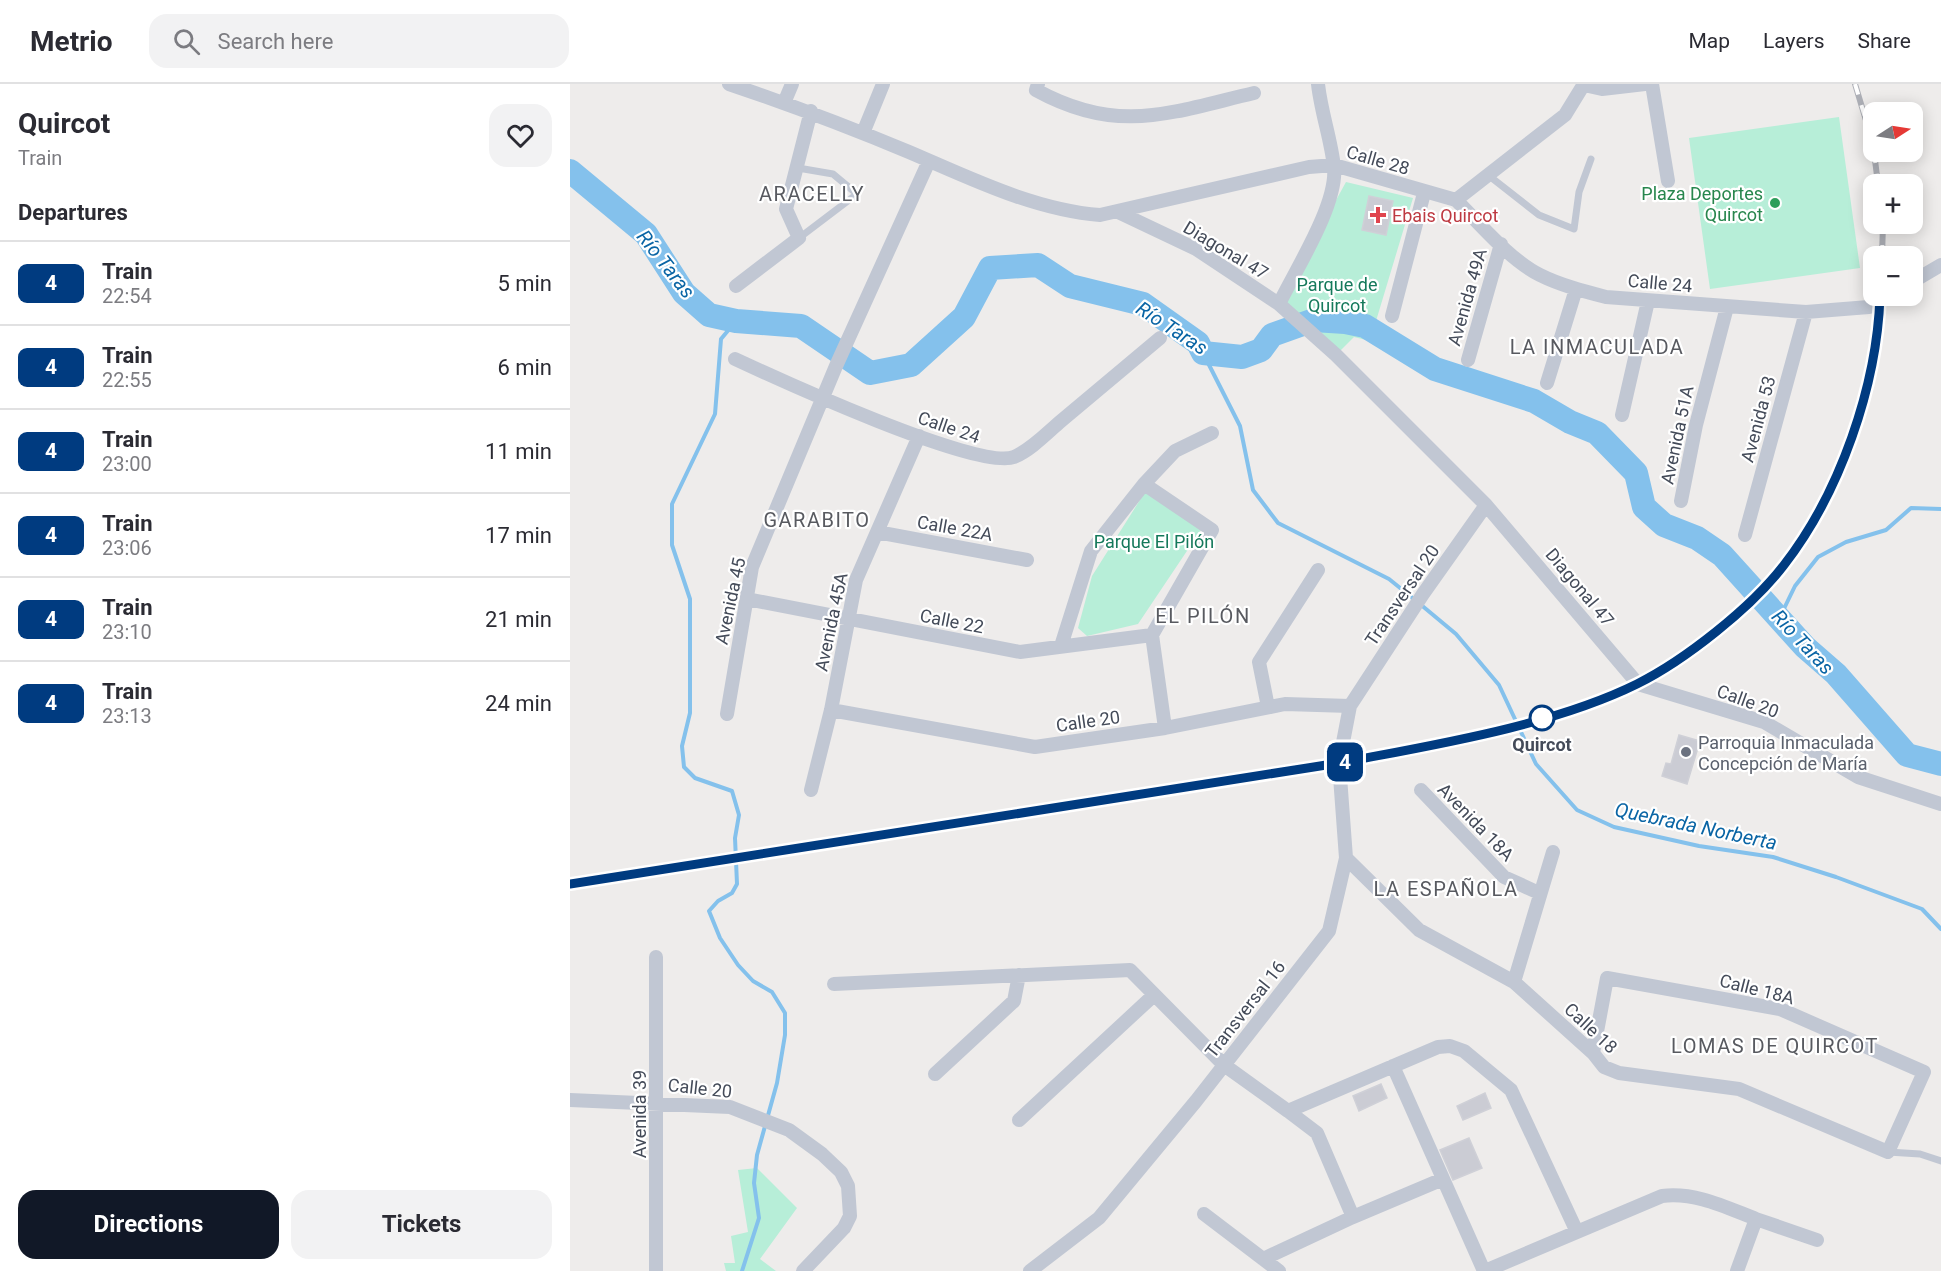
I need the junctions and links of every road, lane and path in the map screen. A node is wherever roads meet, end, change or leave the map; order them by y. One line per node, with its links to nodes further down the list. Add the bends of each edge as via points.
1 (729, 84): 10 (street, Diagonal 47)
2 (792, 84): 10 (street)
3 (883, 84): 12 (street)
4 (1038, 84): 9 (street, via 1036,90 1065,106 1102,116 1143,118)
5 (1318, 84): 15 (street)
6 (1584, 84): 7 (street, via 1602,89); 17 (street, via 1565,115)
7 (1646, 84)
8 (1652, 84): 18 (street)
9 (1245, 91)
10 (784, 103): 11 (street, Diagonal 47)
11 (811, 111): 12 (street, Diagonal 47); 16 (street)
12 (862, 133): 14 (street, Diagonal 47)
13 (1591, 159): 17 (lane, via 1579,192 1574,229 1539,215)
14 (929, 161): 21 (street, Diagonal 47, via 991,188 1082,214); 38 (street, Avenida 45)
15 (1334, 165): 19 (street, Calle 28); 21 (street, Calle 28, via 1309,167); 29 (street, via 1330,200)
16 (798, 168): 22 (street, via 786,209); 22 (lane, via 833,174 858,194)
17 (1488, 175): 20 (street)
18 (1668, 181)
19 (1424, 193): 20 (street, Calle 28); 33 (street)
20 (1456, 200): 23 (street, Calle 24)
21 (1118, 212): 29 (street, Diagonal 47, via 1196,249)
22 (799, 238): 26 (street)
23 (1500, 244): 27 (street, Calle 24, via 1538,274); 36 (street, Avenida 49A)
24 (1941, 265): 25 (street)
25 (1923, 276)
26 (736, 286)
27 (1576, 289): 28 (street, Calle 24); 37 (street)
28 (1648, 301): 31 (street, Calle 24); 39 (street)
29 (1279, 304): 44 (street, Diagonal 47, via 1336,355)
30 (1871, 306): 32 (street, Calle 24)
31 (1727, 307): 32 (street, Calle 24); 43 (street, Avenida 51A, via 1695,425)
32 (1806, 312): 46 (street, Avenida 53)
33 (1392, 316)
34 (1160, 338): 41 (street, Calle 24, via 1013,457 983,457)
35 (735, 359): 38 (street, Calle 24)
36 (1468, 360)
37 (1547, 383)
38 (823, 399): 41 (street, Calle 24); 49 (street, Avenida 45, via 752,567)
39 (1622, 415)
40 (1212, 433): 42 (street, via 1175,451)
41 (919, 436): 45 (street, Avenida 45A)
42 (1144, 484): 51 (street, via 1212,530); 52 (street, via 1091,551)
43 (1682, 501)
44 (1486, 505): 53 (street, Diagonal 47); 54 (street, Transversal 20)
45 (876, 532): 47 (street, Calle 22A); 50 (street, Avenida 45A, via 856,580)
46 (1745, 535)
47 (1027, 560)
48 (1317, 570): 55 (street, via 1259,662)
49 (747, 599): 50 (street, Calle 22); 57 (street, Avenida 45)
50 (846, 619): 52 (street, Calle 22, via 1020,652); 56 (street, Avenida 45A)
51 (1152, 634): 52 (street, Calle 22); 58 (street)
52 (1061, 646)
53 (1638, 684): 61 (street, Calle 20, via 1764,722 1858,777)
54 (1350, 706): 55 (street, Calle 20); 63 (street, Transversal 16, via 1339,763)
55 (1268, 707): 58 (street, Calle 20)
56 (831, 710): 58 (street, Calle 20, via 1035,747); 59 (street, Avenida 45A)
57 (727, 714)
58 (1165, 728)
59 (811, 789)
60 (1421, 790): 64 (street, Avenida 18A, via 1504,877)
61 (1941, 804)
62 (1553, 852): 64 (street)
63 (1346, 858): 67 (street, Calle 18, via 1419,930); 71 (street, Transversal 16, via 1329,931)
64 (1539, 893): 67 (street)
65 (656, 957): 75 (street, Avenida 39)
66 (1019, 975): 68 (street); 69 (street, via 1130,970); 73 (street, via 1014,1001)
67 (1514, 982): 70 (street, Calle 18)
68 (834, 984)
69 (1154, 995): 71 (street); 77 (street)
70 (1593, 1053): 78 (street, Calle 18, via 1604,1067 1619,1073 1739,1089); 78 (street, Calle 18A, via 1607,978 1780,1010 1924,1072)
71 (1224, 1065): 76 (street); 89 (street, Transversal 16, via 1099,1218)
72 (1393, 1066): 76 (street); 80 (street); 84 (street, via 1438,1047 1450,1046 1464,1051 1492,1072 1511,1090)
73 (935, 1074)
74 (570, 1100): 75 (street, Calle 20)
75 (657, 1102): 87 (street, Avenida 39); 88 (street, Calle 20, via 730,1107 754,1116 789,1130 842,1172 851,1201 850,1216 844,1228)
76 (1288, 1111): 82 (street, via 1317,1133)
77 (1019, 1120)
78 (1888, 1152): 79 (lane, via 1920,1154)
79 (1941, 1161)
80 (1443, 1179): 82 (street); 91 (street)
81 (1204, 1214): 86 (street)
82 (1353, 1217): 86 (street)
83 (1756, 1219): 84 (street, via 1695,1196 1679,1194 1662,1196); 85 (street); 92 (street)
84 (1577, 1232): 91 (street)
85 (1817, 1240)
86 (1263, 1259): 90 (street)
87 (656, 1271)
88 (803, 1271)
89 (1030, 1271)
90 (1279, 1271)
91 (1484, 1271)
92 (1737, 1271)

